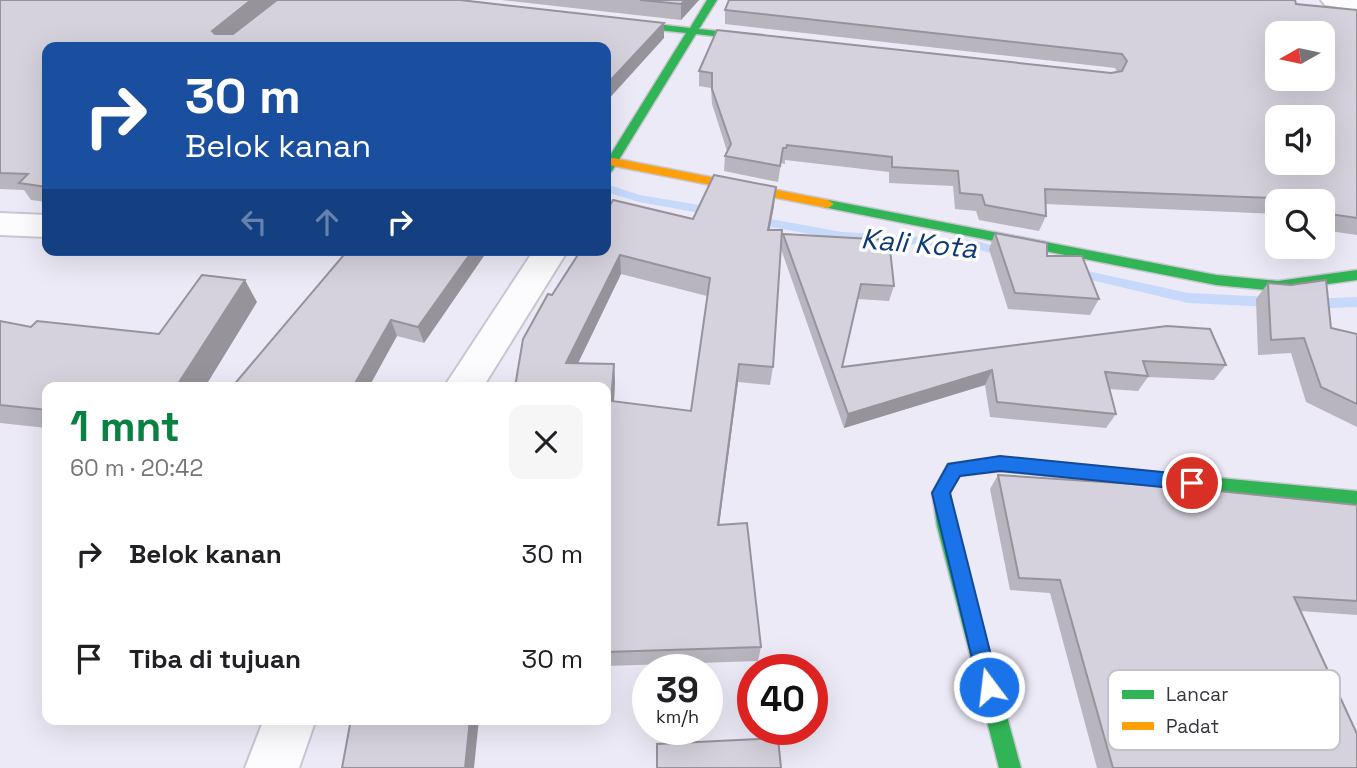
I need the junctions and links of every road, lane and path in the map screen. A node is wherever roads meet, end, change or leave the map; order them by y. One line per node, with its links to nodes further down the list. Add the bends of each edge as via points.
1 (712, 0): 5 (street)
2 (1333, 0): 3 (street)
3 (1357, 3)
4 (599, 21): 5 (street)
5 (692, 31): 6 (street); 7 (street)
6 (775, 41)
7 (611, 163)
8 (611, 166): 12 (street, via 1216,280 1278,286)
9 (0, 224): 10 (street)
10 (42, 226)
11 (547, 256): 13 (street)
12 (1357, 275)
13 (466, 382)
14 (1357, 499): 17 (street, via 1000,464 954,469 941,493 946,526)
15 (288, 725): 16 (street)
16 (272, 768)
17 (1010, 768)

